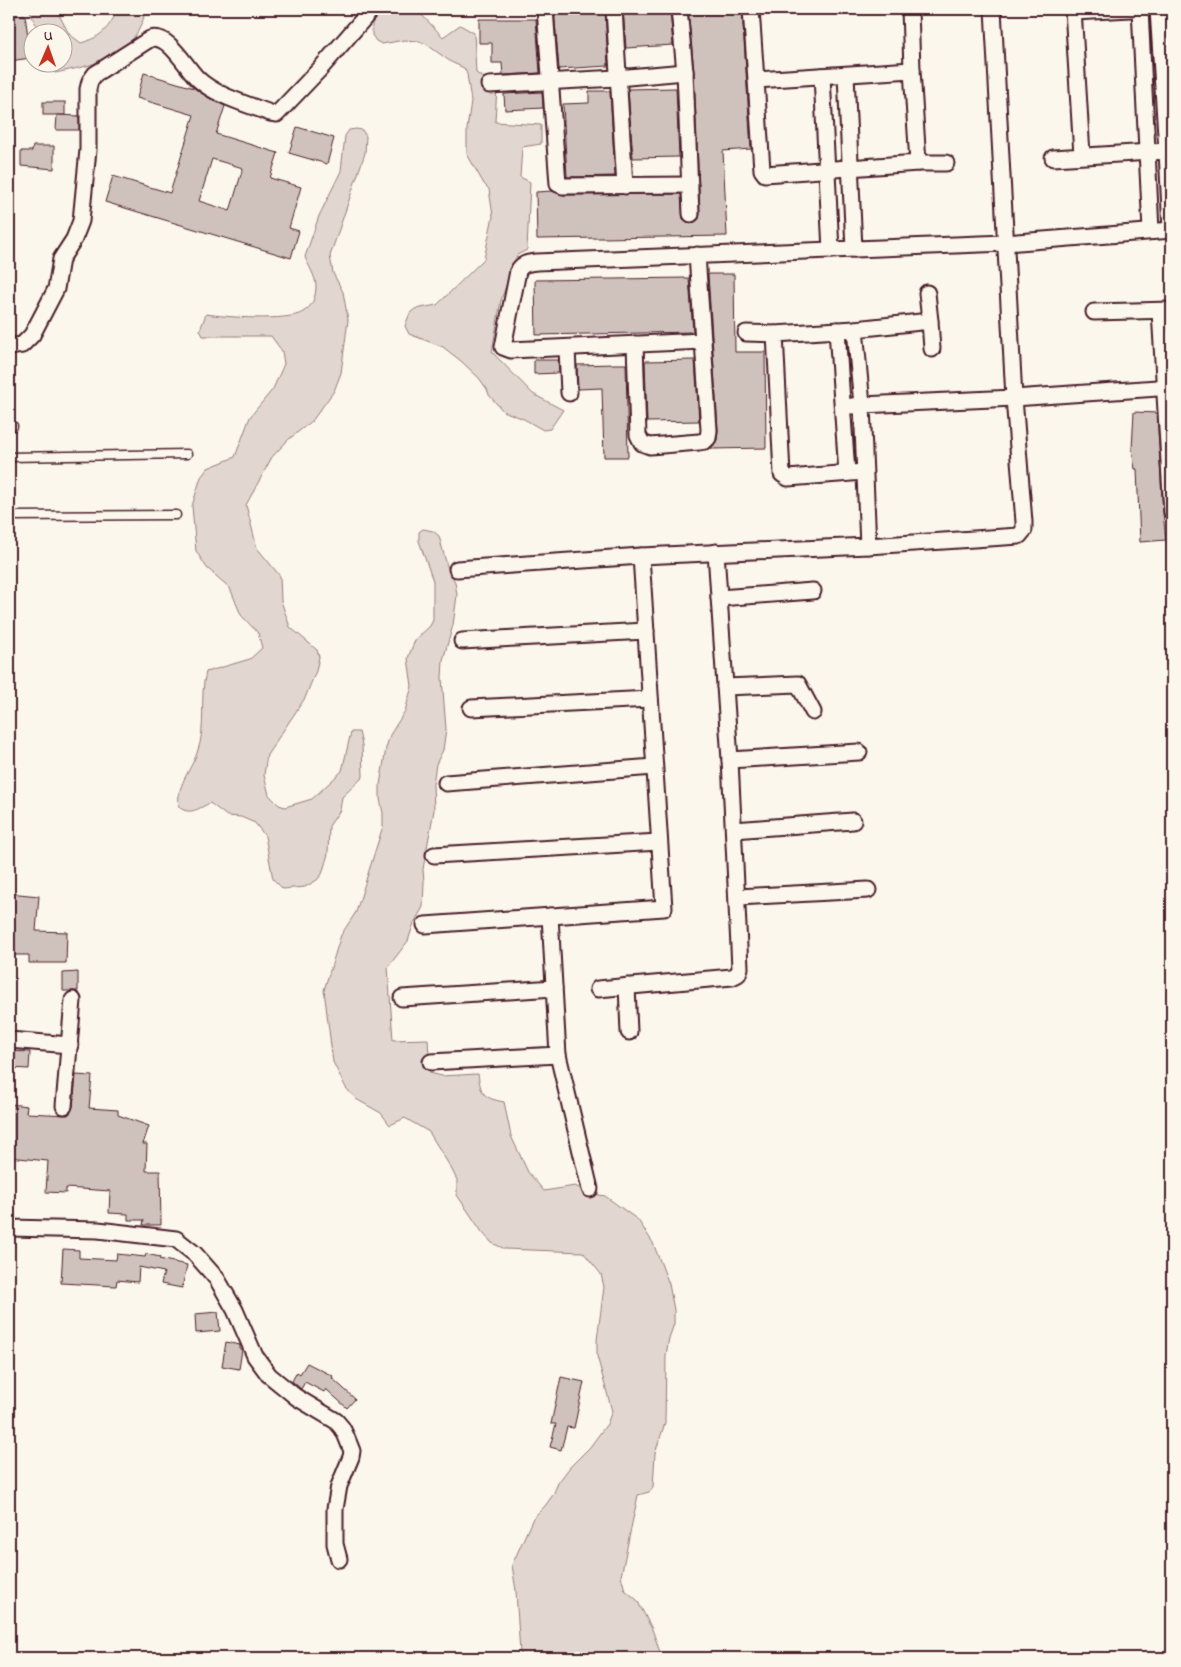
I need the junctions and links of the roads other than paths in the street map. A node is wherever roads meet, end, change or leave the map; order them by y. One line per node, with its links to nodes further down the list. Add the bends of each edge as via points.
1 (372, 9): 48 (street, via 280,113 225,96 199,80 166,42 158,38 150,39 95,74 88,89 88,150 82,220 74,239 63,253 56,289 32,335 22,345)
2 (539, 9): 3 (street)
3 (545, 9): 19 (street)
4 (614, 9): 17 (street)
5 (679, 9): 14 (street)
6 (751, 9): 18 (street)
7 (910, 9): 13 (street)
8 (993, 9): 34 (street)
9 (1131, 9): 12 (street)
10 (1140, 9): 22 (street)
11 (1158, 9): 21 (street)
12 (1074, 10): 23 (street)
13 (912, 70): 15 (street); 25 (street)
14 (685, 72): 17 (street); 29 (street)
15 (846, 75): 16 (street); 27 (street)
16 (822, 76): 18 (street); 28 (street)
17 (617, 78): 19 (street); 30 (street)
18 (756, 80): 28 (street, via 762,170 765,174)
19 (549, 82): 20 (street); 30 (street, via 558,184)
20 (489, 85)
21 (1169, 150): 22 (street); 32 (street)
22 (1148, 151): 23 (street); 33 (street)
23 (1082, 155): 24 (street)
24 (1053, 158)
25 (918, 163): 26 (street); 27 (street)
26 (946, 163)
27 (850, 168): 28 (street); 35 (street)
28 (828, 170): 36 (street)
29 (690, 185): 30 (street); 31 (street)
30 (625, 186)
31 (691, 214)
32 (1172, 230): 33 (street)
33 (1151, 232): 34 (street)
34 (1005, 243): 35 (street); 53 (street)
35 (854, 249): 36 (street)
36 (831, 250): 37 (street)
37 (697, 255): 46 (street); 49 (street, via 524,264 520,267 502,346 511,350)
38 (927, 293): 41 (street)
39 (1166, 310): 40 (street); 51 (street)
40 (1094, 312)
41 (930, 321): 43 (street); 50 (street)
42 (837, 330): 43 (street); 45 (street); 55 (street)
43 (855, 330): 54 (street)
44 (746, 333): 45 (street)
45 (775, 334): 59 (street, via 782,474 788,478)
46 (703, 341): 47 (street); 47 (street, via 708,438 699,442 650,446 642,443 638,435)
47 (634, 344): 49 (street)
48 (9, 346)
49 (567, 348): 52 (street)
50 (932, 349)
51 (1169, 387): 53 (street); 60 (street)
52 (569, 393)
53 (1014, 398): 54 (street); 63 (street, via 1024,522 1024,530 1019,536)
54 (862, 405): 55 (street); 58 (street)
55 (844, 406): 59 (street)
56 (187, 454): 57 (lane)
57 (9, 457)
58 (864, 472): 59 (street); 63 (street)
59 (847, 473)
60 (1172, 512)
61 (176, 515): 62 (lane)
62 (9, 516)
63 (868, 546): 64 (street)
64 (716, 552): 65 (street); 68 (street)
65 (641, 556): 66 (street); 69 (street)
66 (457, 569)
67 (813, 591): 68 (street)
68 (719, 598): 71 (street)
69 (646, 631): 70 (street); 72 (street)
70 (462, 641)
71 (725, 687): 74 (street, via 798,684); 76 (street)
72 (650, 699): 73 (street); 77 (street)
73 (471, 708)
74 (813, 712)
75 (859, 752): 76 (street)
76 (730, 760): 80 (street)
77 (654, 768): 78 (street); 81 (street)
78 (446, 783)
79 (853, 822): 80 (street)
80 (734, 830): 84 (street)
81 (659, 842): 82 (street); 85 (street, via 664,908)
82 (434, 855)
83 (868, 890): 84 (street)
84 (738, 897): 87 (street, via 738,974)
85 (550, 916): 86 (street); 88 (street)
86 (425, 925)
87 (627, 986): 89 (street); 92 (street)
88 (554, 988): 90 (street); 95 (street)
89 (598, 989)
90 (402, 998)
91 (73, 1000): 94 (street)
92 (629, 1032)
93 (9, 1040): 94 (street)
94 (70, 1045): 97 (street)
95 (558, 1054): 96 (street); 98 (street)
96 (431, 1062)
97 (64, 1106)
98 (590, 1189)
99 (9, 1228): 100 (street, via 98,1230 176,1239 195,1254 217,1279 254,1356 269,1375 296,1397 336,1421 346,1436 352,1451 339,1486 335,1509 335,1544)
100 (339, 1559)

